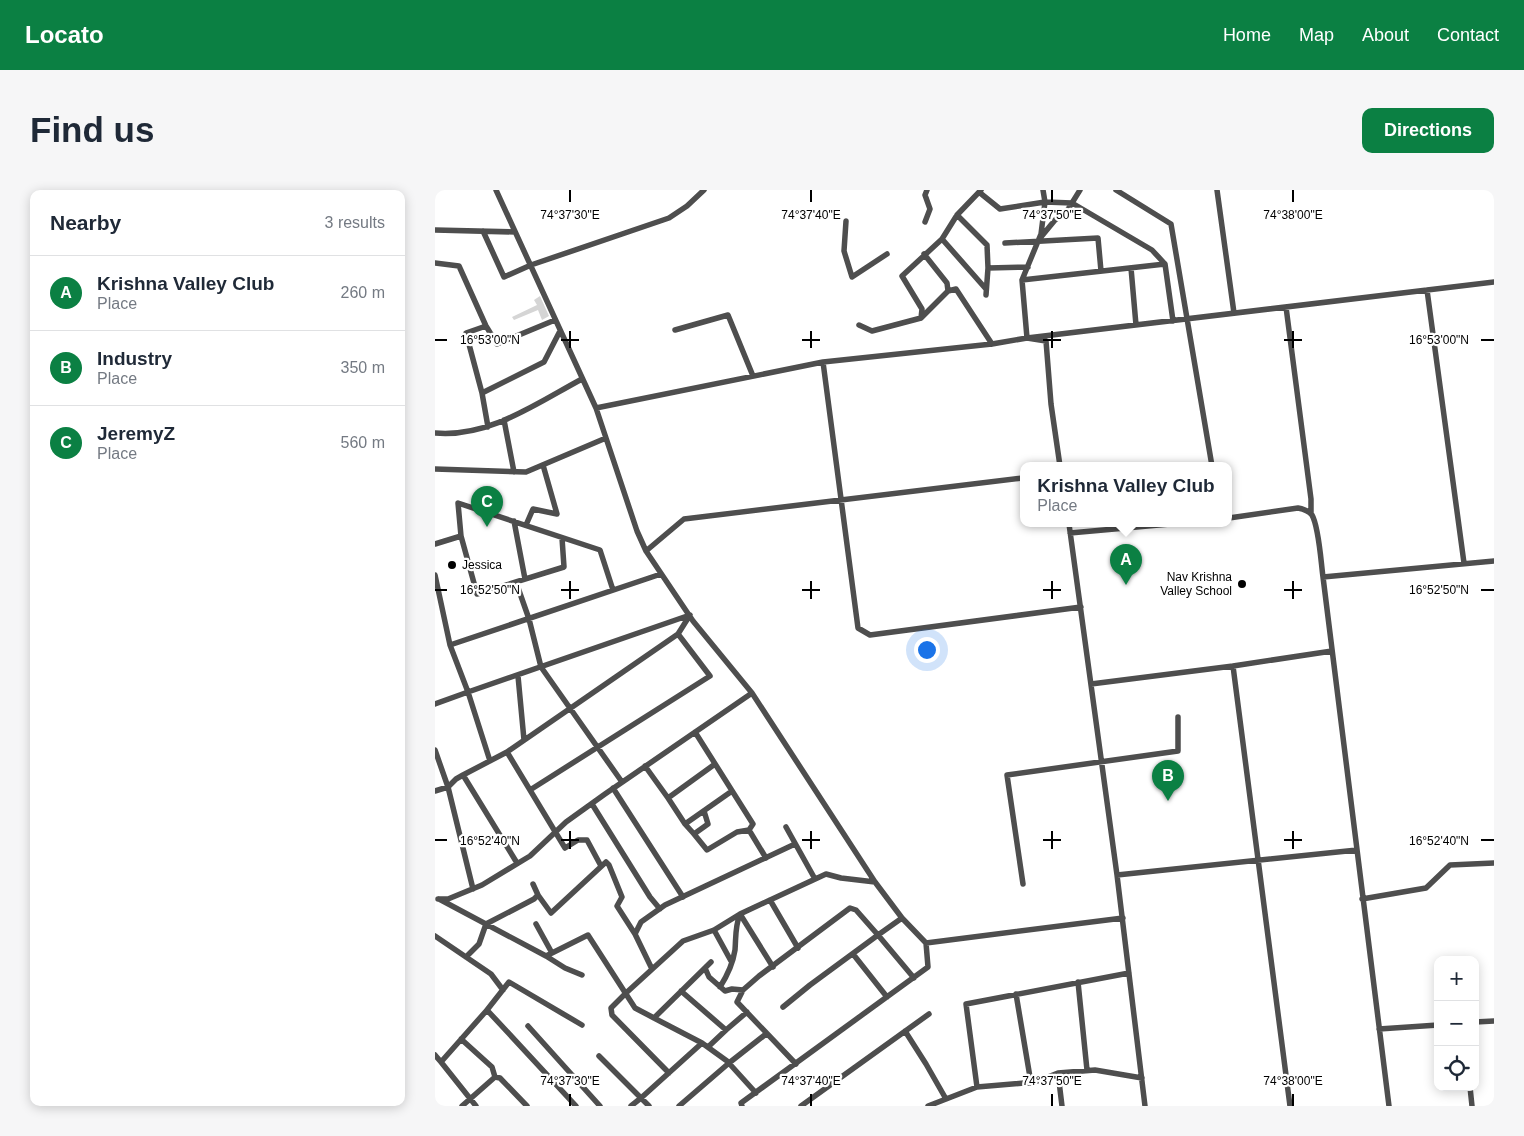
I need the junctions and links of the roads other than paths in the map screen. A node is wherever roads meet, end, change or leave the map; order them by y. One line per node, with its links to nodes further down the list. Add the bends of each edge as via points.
1 (496, 190): 16 (street)
2 (704, 190): 24 (street, via 669,218)
3 (927, 190): 13 (street, via 925,195 930,209)
4 (1043, 190): 9 (street)
5 (1080, 190): 10 (street)
6 (1116, 190): 36 (street, via 1171,224)
7 (1217, 190): 34 (street)
8 (980, 191): 9 (street, via 1000,209); 11 (street)
9 (1045, 202): 10 (street); 18 (street)
10 (1072, 203): 18 (street); 23 (street, via 1152,250)
11 (957, 215): 17 (street); 26 (street, via 987,246)
12 (846, 221): 20 (street, via 843,251 851,277)
13 (925, 222)
14 (435, 230): 15 (street)
15 (483, 231): 16 (street); 24 (street, via 504,277)
16 (515, 232): 24 (street)
17 (941, 239): 21 (street); 26 (street, via 986,292)
18 (1039, 240): 19 (street); 25 (street); 28 (street, via 1097,238)
19 (1005, 243)
20 (887, 254)
21 (924, 254): 32 (street, via 947,283); 35 (street, via 901,276 922,309)
22 (435, 263): 41 (street, via 459,266)
23 (1165, 264): 27 (street); 38 (street)
24 (531, 266): 37 (street)
25 (1028, 267): 26 (street); 29 (street)
26 (988, 268)
27 (1131, 268): 28 (street); 40 (street)
28 (1101, 271): 29 (street)
29 (1022, 280): 44 (street)
30 (1494, 282): 31 (street)
31 (1427, 290): 33 (street); 74 (street)
32 (948, 291): 35 (street); 45 (street, via 956,289)
33 (1286, 307): 34 (street); 62 (street)
34 (1234, 313): 36 (street)
35 (921, 318): 39 (street, via 872,331)
36 (1188, 319): 38 (street); 56 (street)
37 (555, 320): 41 (street, via 497,344); 43 (street)
38 (1173, 321): 40 (street)
39 (859, 325)
40 (1136, 325): 44 (street)
41 (486, 326): 49 (street, via 466,333)
42 (675, 330): 47 (street, via 728,316)
43 (560, 331): 48 (street); 49 (street, via 544,362)
44 (1027, 338): 45 (street); 55 (street, via 1046,341)
45 (992, 344): 46 (street)
46 (823, 362): 47 (street); 61 (street)
47 (753, 376): 50 (street)
48 (582, 379): 50 (street); 51 (street)
49 (483, 393): 52 (street)
50 (595, 408): 54 (street)
51 (504, 420): 52 (street); 59 (street)
52 (488, 427): 53 (street, via 451,434)
53 (435, 433)
54 (606, 438): 57 (street); 72 (street)
55 (1059, 462)
56 (1210, 462)
57 (543, 464): 59 (street, via 526,472); 65 (street, via 557,514 533,509)
58 (435, 469): 59 (street)
59 (514, 472)
60 (1020, 478): 61 (street)
61 (841, 500): 72 (street, via 684,519); 81 (street, via 858,628 870,635)
62 (1311, 514): 63 (street, via 1298,508); 77 (street)
63 (1232, 518)
64 (514, 521): 65 (street); 69 (street, via 458,503); 78 (street)
65 (526, 525): 70 (street)
66 (1069, 527): 68 (street)
67 (1137, 527): 68 (street)
68 (1070, 533): 81 (street)
69 (461, 536): 71 (street); 79 (street, via 477,594)
70 (562, 538): 78 (street, via 564,568); 80 (street, via 600,550)
71 (435, 544)
72 (646, 551): 75 (street)
73 (1494, 560): 74 (street)
74 (1464, 564): 77 (street)
75 (661, 574): 80 (street); 82 (street)
76 (435, 575): 85 (street)
77 (1323, 577): 86 (street)
78 (525, 579): 79 (street)
79 (516, 582): 83 (street)
80 (613, 590): 83 (street)
81 (1081, 606): 90 (street)
82 (689, 616): 84 (street); 88 (street); 92 (street)
83 (529, 619): 85 (street); 88 (street)
84 (678, 634): 94 (street); 98 (street, via 710,676)
85 (450, 646): 91 (street)
86 (1332, 651): 87 (street); 121 (street)
87 (1233, 666): 90 (street); 123 (street)
88 (541, 667): 89 (street); 94 (street)
89 (518, 676): 91 (street); 97 (street)
90 (1091, 684): 102 (street)
91 (468, 692): 93 (street); 101 (street)
92 (752, 693): 96 (street); 129 (street)
93 (435, 704)
94 (570, 708): 97 (street); 98 (street)
95 (1178, 717): 102 (street, via 1178,751)
96 (695, 732): 103 (street); 104 (street)
97 (524, 740): 100 (street)
98 (598, 748): 106 (street); 109 (street)
99 (435, 750): 107 (street)
100 (507, 752): 101 (street); 109 (street)
101 (489, 761): 105 (street)
102 (1102, 762): 127 (street); 131 (street, via 1007,775)
103 (715, 764): 111 (street); 112 (street)
104 (645, 766): 106 (street); 112 (street)
105 (463, 775): 107 (street); 125 (street)
106 (622, 782): 108 (street)
107 (448, 787): 110 (street); 132 (street)
108 (613, 788): 113 (street); 134 (street)
109 (530, 790): 118 (street)
110 (435, 791)
111 (732, 791): 114 (street); 117 (street, via 753,824)
112 (668, 798): 115 (street)
113 (592, 804): 118 (street); 138 (street)
114 (704, 811): 115 (street); 119 (street, via 708,824)
115 (685, 824): 119 (street)
116 (786, 827): 120 (street)
117 (749, 830): 119 (street, via 737,832 707,850); 122 (street)
118 (556, 832): 125 (street); 126 (street, via 565,848 578,840 587,840)
119 (694, 834)
120 (795, 844): 122 (street); 128 (street)
121 (1357, 850): 123 (street); 136 (street)
122 (766, 858): 134 (street)
123 (1259, 862): 127 (street); 216 (street)
124 (1494, 863): 136 (street, via 1450,865 1426,888)
125 (517, 864): 132 (street)
126 (601, 866): 133 (street, via 551,913); 145 (street, via 605,862 609,865 622,897 617,906)
127 (1117, 875): 141 (street)
128 (815, 879): 129 (street, via 826,874); 137 (street)
129 (875, 882): 140 (street)
130 (533, 884): 133 (street)
131 (1023, 884)
132 (473, 889): 135 (street, via 448,899)
133 (539, 895): 142 (street)
134 (683, 897): 138 (street)
135 (437, 898): 142 (street)
136 (1362, 899): 179 (street)
137 (770, 900): 139 (street); 149 (street)
138 (660, 909): 145 (street, via 641,922)
139 (740, 914): 144 (street); 153 (street); 155 (street)
140 (902, 918): 146 (street); 148 (street)
141 (1123, 918): 148 (street); 158 (street)
142 (486, 924): 150 (street); 152 (street, via 479,944)
143 (536, 924): 150 (street)
144 (714, 930): 153 (street); 157 (street, via 683,941)
145 (635, 934): 157 (street)
146 (878, 935): 149 (street, via 856,910 850,908); 151 (street); 160 (street)
147 (435, 936): 152 (street)
148 (926, 943): 160 (street, via 928,967)
149 (797, 948): 155 (street)
150 (549, 954): 159 (street, via 565,968); 166 (street, via 588,935)
151 (853, 954): 168 (street); 169 (street, via 809,984)
152 (466, 957): 163 (street, via 491,974)
153 (731, 961): 162 (street, via 729,975)
154 (711, 962): 156 (street)
155 (773, 966): 164 (street)
156 (705, 968): 162 (street); 165 (street)
157 (653, 969): 166 (street)
158 (1129, 973): 161 (street); 195 (street)
159 (582, 975)
160 (914, 978): 168 (street)
161 (1078, 982): 167 (street); 191 (street)
162 (720, 987): 164 (street, via 725,991)
163 (503, 990): 170 (street); 176 (street, via 509,982)
164 (743, 990): 171 (street, via 737,1002)
165 (681, 991): 173 (street); 180 (street)
166 (626, 993): 173 (street, via 635,1008); 192 (street, via 611,1008 612,1015)
167 (1016, 994): 196 (street); 197 (street, via 966,1004)
168 (887, 997): 190 (street)
169 (783, 1007)
170 (487, 1010): 183 (street); 206 (street)
171 (747, 1012): 180 (street); 182 (street)
172 (929, 1014): 181 (street)
173 (654, 1018): 184 (street)
174 (1494, 1020): 175 (street)
175 (1479, 1022)
176 (582, 1025)
177 (1434, 1025): 179 (street)
178 (528, 1026): 207 (street)
179 (1379, 1028): 217 (street)
180 (726, 1030): 185 (street)
181 (905, 1031): 202 (street); 212 (street)
182 (766, 1034): 189 (street); 190 (street)
183 (461, 1039): 188 (street); 194 (street, via 492,1067)
184 (702, 1043): 185 (street); 192 (street)
185 (708, 1047): 189 (street)
186 (435, 1055): 188 (street)
187 (599, 1056): 200 (street)
188 (441, 1062): 201 (street)
189 (729, 1063): 199 (street); 210 (street)
190 (795, 1064): 199 (street)
191 (1087, 1070): 193 (street); 195 (street)
192 (669, 1073): 200 (street)
193 (1058, 1073): 196 (street); 214 (street)
194 (495, 1077): 201 (street); 205 (street, via 500,1078)
195 (1142, 1078): 215 (street)
196 (1031, 1083): 197 (street)
197 (977, 1087): 202 (street)
198 (1470, 1091): 218 (street)
199 (756, 1093): 211 (street, via 741,1103)
200 (641, 1098): 208 (street); 209 (street)
201 (470, 1099): 203 (street); 204 (street)
202 (946, 1099): 213 (street)
203 (462, 1106)
204 (476, 1106)
205 (527, 1106)
206 (576, 1106)
207 (600, 1106)
208 (631, 1106)
209 (649, 1106)
210 (679, 1106)
211 (742, 1106)
212 (801, 1106)
213 (929, 1106)
214 (1062, 1106)
215 (1145, 1106)
216 (1290, 1106)
217 (1389, 1106)
218 (1472, 1106)

